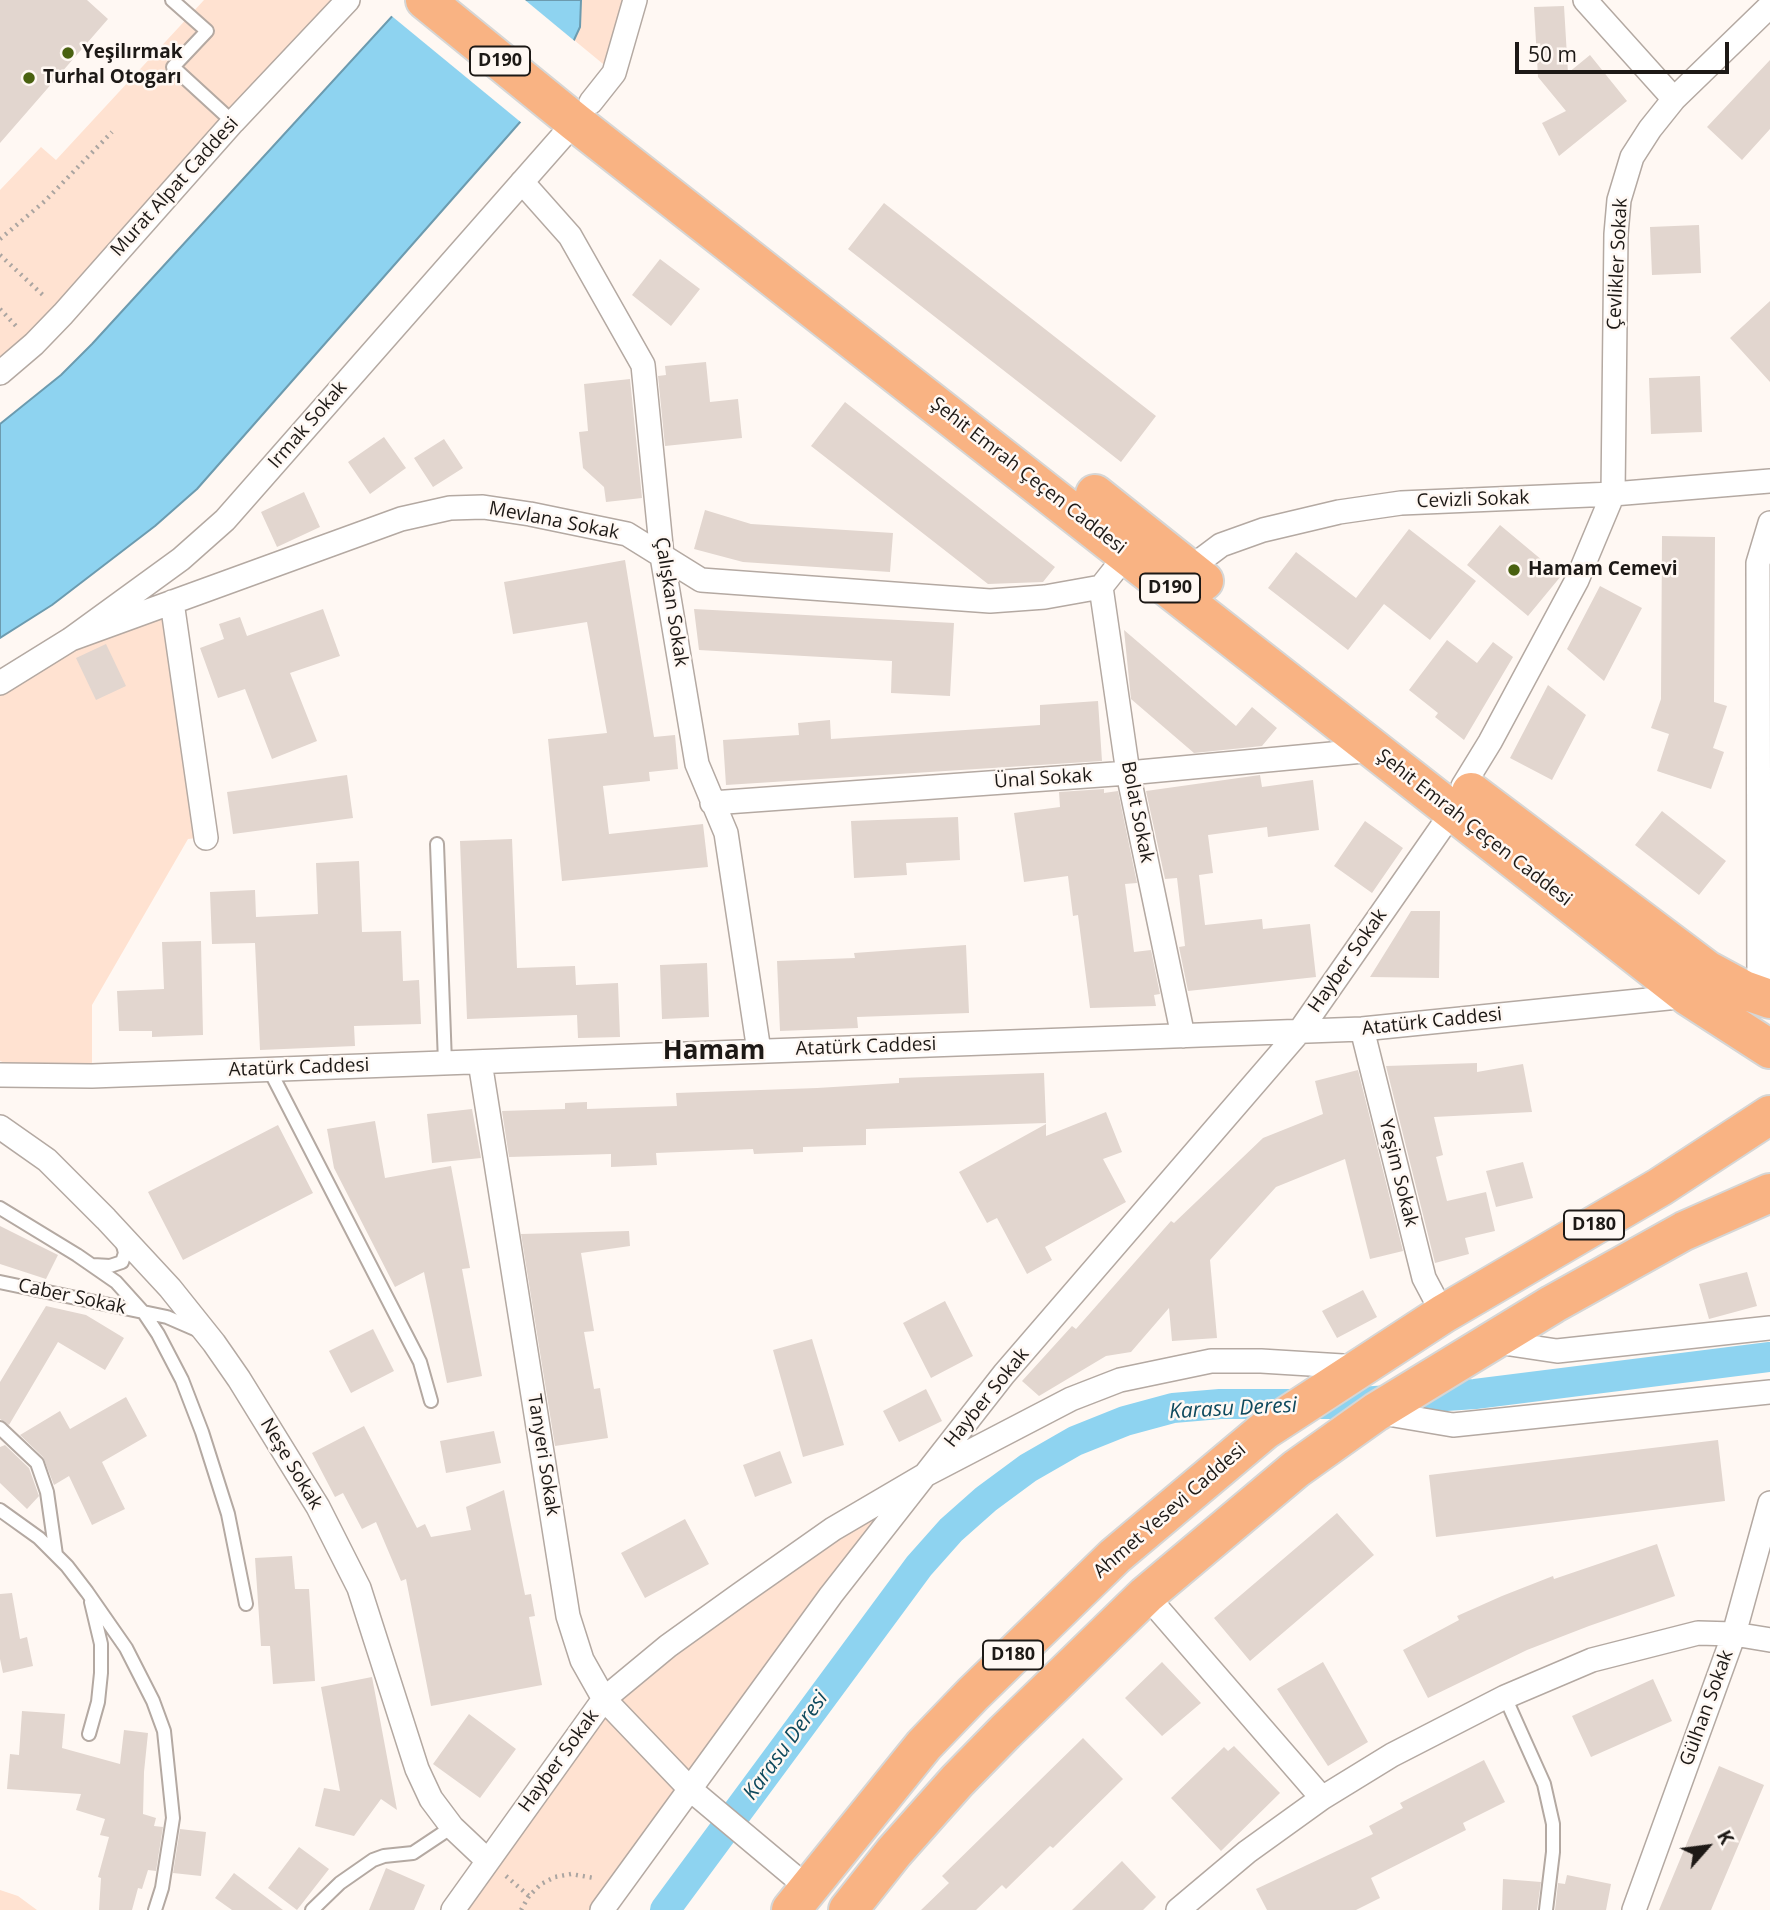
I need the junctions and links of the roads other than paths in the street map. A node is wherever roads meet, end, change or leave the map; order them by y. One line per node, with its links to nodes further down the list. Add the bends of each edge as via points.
1 (172, 0): 10 (lane, via 206,31 173,67)
2 (348, 0): 10 (street, Murat Alpat Caddesi)
3 (425, 0): 9 (highway, Şehit Emrah Çeçen Caddesi / D190)
4 (466, 0): 9 (highway, Şehit Emrah Çeçen Caddesi / D190)
5 (635, 0): 9 (street, Irmak Sokak, via 614,73)
6 (1585, 0): 8 (street)
7 (1770, 6): 8 (street, Çevlikler Sokak)
8 (1674, 99): 14 (street, Çevlikler Sokak, via 1632,157 1619,200)
9 (583, 112): 11 (street, Irmak Sokak); 16 (highway, Şehit Emrah Çeçen Caddesi / D190)
10 (233, 122): 12 (street, Murat Alpat Caddesi, via 63,314)
11 (522, 182): 17 (street, Çalışkan Sokak, via 570,236 643,365); 21 (street, Irmak Sokak, via 225,520)
12 (0, 373)
13 (1770, 481): 14 (street, Cevizli Sokak)
14 (1613, 494): 18 (street, Cevizli Sokak, via 1401,503 1339,512 1221,545); 25 (street, Hayber Sokak, via 1577,580)
15 (1770, 523): 30 (street, via 1758,563)
16 (1136, 543): 18 (highway, Şehit Emrah Çeçen Caddesi / D190); 19 (street); 23 (highway, Şehit Emrah Çeçen Caddesi / D190)
17 (663, 556): 19 (street, Mevlana Sokak, via 701,580 990,601); 20 (street, Mevlana Sokak, via 627,534 483,507 450,508 401,519); 26 (street, Çalışkan Sokak, via 697,764)
18 (1189, 569): 25 (highway, Şehit Emrah Çeçen Caddesi / D190)
19 (1101, 587): 24 (street, Bolat Sokak)
20 (173, 602): 21 (street, Mevlana Sokak); 27 (street)
21 (71, 639): 22 (street, Irmak Sokak)
22 (0, 684)
23 (1374, 750): 24 (street, Ünal Sokak); 25 (highway, Şehit Emrah Çeçen Caddesi / D190)
24 (1128, 773): 26 (street, Ünal Sokak); 33 (street, Bolat Sokak)
25 (1458, 799): 29 (highway, Şehit Emrah Çeçen Caddesi / D190); 30 (highway, Şehit Emrah Çeçen Caddesi / D190, via 1707,970); 32 (street, Hayber Sokak)
26 (712, 803): 35 (street, Çalışkan Sokak, via 726,833)
27 (206, 838)
28 (437, 844): 38 (lane)
29 (1688, 996): 31 (street, Atatürk Caddesi); 34 (highway, Şehit Emrah Çeçen Caddesi / D190)
30 (1765, 997)
31 (1362, 1029): 32 (street, Atatürk Caddesi); 50 (street, Yeşim Sokak, via 1424,1278)
32 (1299, 1032): 33 (street, Atatürk Caddesi); 59 (street, Hayber Sokak, via 1004,1374)
33 (1183, 1036): 35 (street, Atatürk Caddesi)
34 (1770, 1049)
35 (759, 1051): 37 (street, Atatürk Caddesi)
36 (0, 1060): 41 (street)
37 (480, 1062): 38 (street, Atatürk Caddesi); 69 (street, Tanyeri Sokak, via 568,1616 582,1660)
38 (445, 1063): 39 (street, Atatürk Caddesi)
39 (270, 1069): 41 (street, Atatürk Caddesi); 56 (lane, via 420,1362)
40 (0, 1075): 41 (street, Atatürk Caddesi)
41 (43, 1077)
42 (1770, 1115): 50 (highway, Ahmet Yesevi Caddesi / D180)
43 (0, 1127): 46 (street, Neşe Sokak, via 47,1160)
44 (1770, 1193): 53 (highway, D180, via 1684,1231)
45 (0, 1208): 47 (lane)
46 (117, 1231): 47 (lane, via 125,1249 123,1261); 52 (street, Neşe Sokak)
47 (92, 1265): 49 (lane, via 116,1282)
48 (0, 1282): 49 (lane, Caber Sokak)
49 (144, 1313): 52 (lane, Caber Sokak, via 186,1323); 65 (lane, via 171,1356 202,1432 228,1514)
50 (1429, 1323): 54 (highway, Ahmet Yesevi Caddesi / D180)
51 (1770, 1328): 53 (street, via 1557,1351)
52 (214, 1342): 73 (street, Neşe Sokak, via 284,1450 341,1551 374,1631 417,1769)
53 (1477, 1349): 57 (highway, D180)
54 (1359, 1367): 59 (street, via 1211,1361 1131,1377 1071,1399); 75 (highway, Ahmet Yesevi Caddesi / D180, via 1265,1430 1115,1556 924,1745)
55 (1770, 1392): 57 (street, via 1453,1425)
56 (431, 1401)
57 (1376, 1412): 64 (highway, D180, via 1296,1469)
58 (0, 1428): 62 (lane, via 37,1463 47,1492)
59 (925, 1475): 69 (street, Hayber Sokak, via 833,1529 667,1646); 71 (street, via 831,1595)
60 (1770, 1503): 66 (street, Gülhan Sokak)
61 (2, 1508): 62 (lane)
62 (55, 1555): 63 (lane)
63 (88, 1591): 70 (lane, via 101,1644 98,1702); 77 (lane, via 141,1675 164,1731 173,1818)
64 (1146, 1595): 72 (street); 80 (highway, D180, via 957,1781)
65 (246, 1604)
66 (1734, 1634): 67 (street); 68 (street, via 1698,1633 1655,1642 1592,1660); 83 (street, Gülhan Sokak)
67 (1770, 1640)
68 (1504, 1697): 72 (street, via 1392,1755); 82 (lane, via 1544,1784 1553,1824)
69 (604, 1699): 71 (street, Tanyeri Sokak); 74 (street, Hayber Sokak)
70 (89, 1734)
71 (698, 1796): 75 (street, Tanyeri Sokak, via 754,1843); 76 (street)
72 (1322, 1798): 81 (street)
73 (452, 1827): 74 (street, Neşe Sokak); 78 (lane, via 413,1853 373,1860)
74 (488, 1861): 79 (street, Hayber Sokak)
75 (800, 1899)
76 (609, 1901)
77 (155, 1910)
78 (312, 1910)
79 (453, 1910)
80 (848, 1910)
81 (1178, 1910)
82 (1546, 1910)
83 (1634, 1910)

